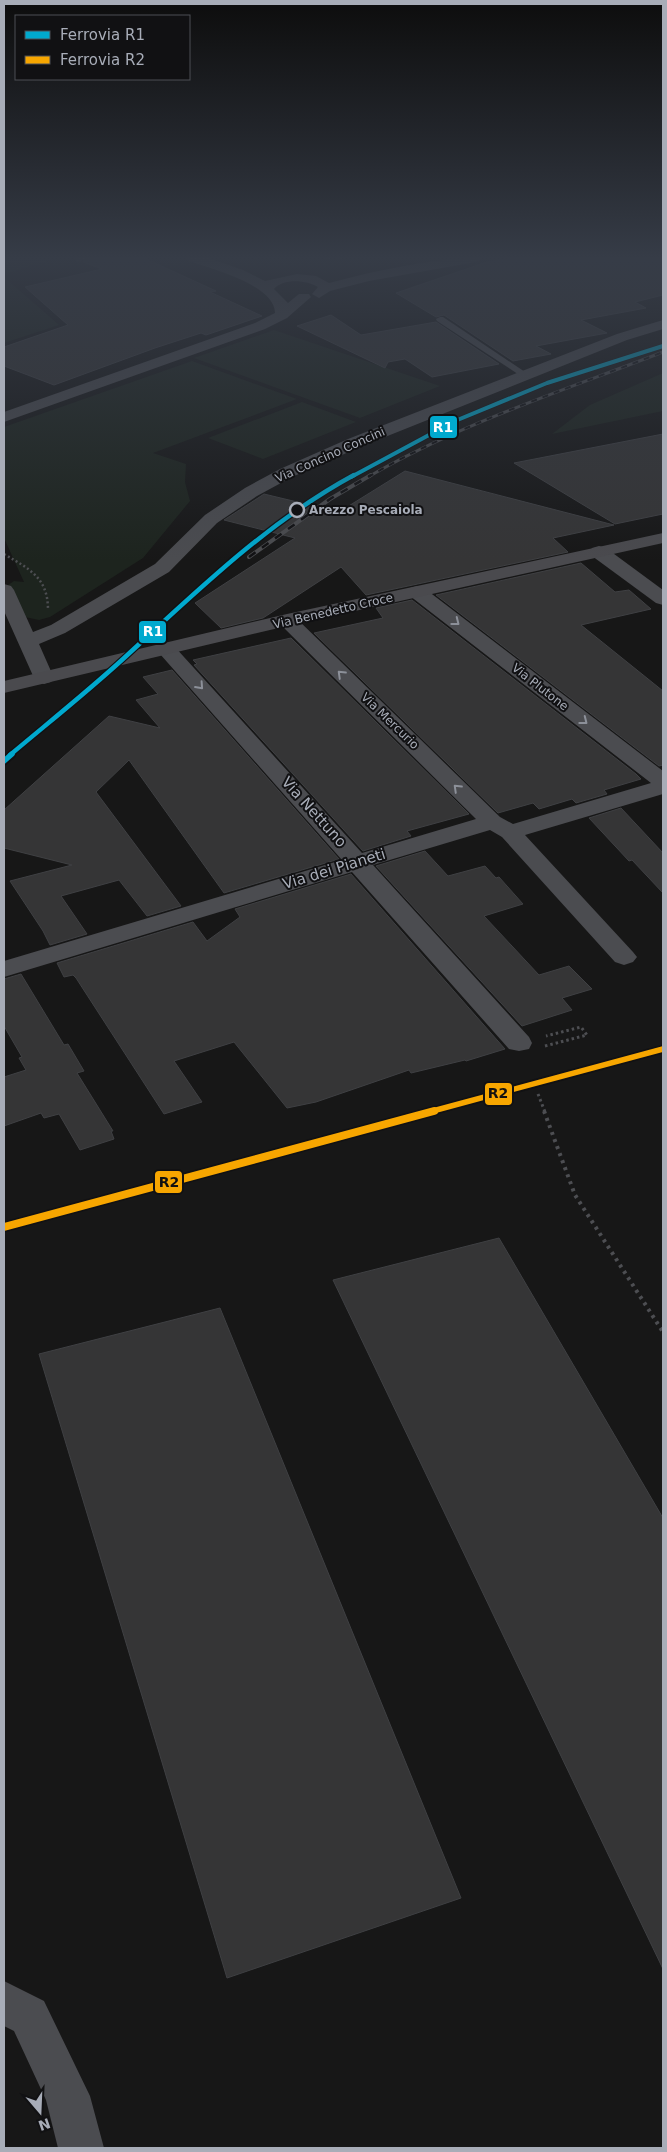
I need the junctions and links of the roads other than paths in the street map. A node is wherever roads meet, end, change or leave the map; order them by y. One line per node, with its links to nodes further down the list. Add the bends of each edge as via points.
1 (169, 358): 5 (street)
2 (500, 358): 4 (lane)
3 (570, 358): 4 (street, Via Concino Concini)
4 (527, 376): 12 (street, Via Concino Concini, via 286,473 211,518 162,568)
5 (4, 417)
6 (663, 538): 7 (main road, Via Benedetto Croce)
7 (599, 552): 9 (main road, Via Benedetto Croce); 10 (street)
8 (4, 590): 12 (street)
9 (417, 592): 11 (main road, Via Benedetto Croce); 16 (street, Via Plutone, one-way to 16)
10 (663, 599)
11 (287, 620): 13 (main road, Via Benedetto Croce); 18 (street, Via Mercurio, one-way to 11)
12 (38, 637): 14 (street)
13 (168, 650): 14 (main road, Via Benedetto Croce); 19 (street, Via Nettuno, one-way to 19)
14 (44, 678): 15 (main road, Via Benedetto Croce)
15 (4, 687)
16 (663, 782)
17 (663, 787): 18 (street, Via dei Pianeti)
18 (501, 827): 19 (street, Via dei Pianeti); 20 (street, Via Mercurio)
19 (359, 862): 21 (street, Via dei Pianeti); 22 (street, Via Nettuno)
20 (624, 956)
21 (4, 969)
22 (531, 1045)
23 (4, 2003): 24 (street, via 29,2016 67,2096)
24 (81, 2148)

